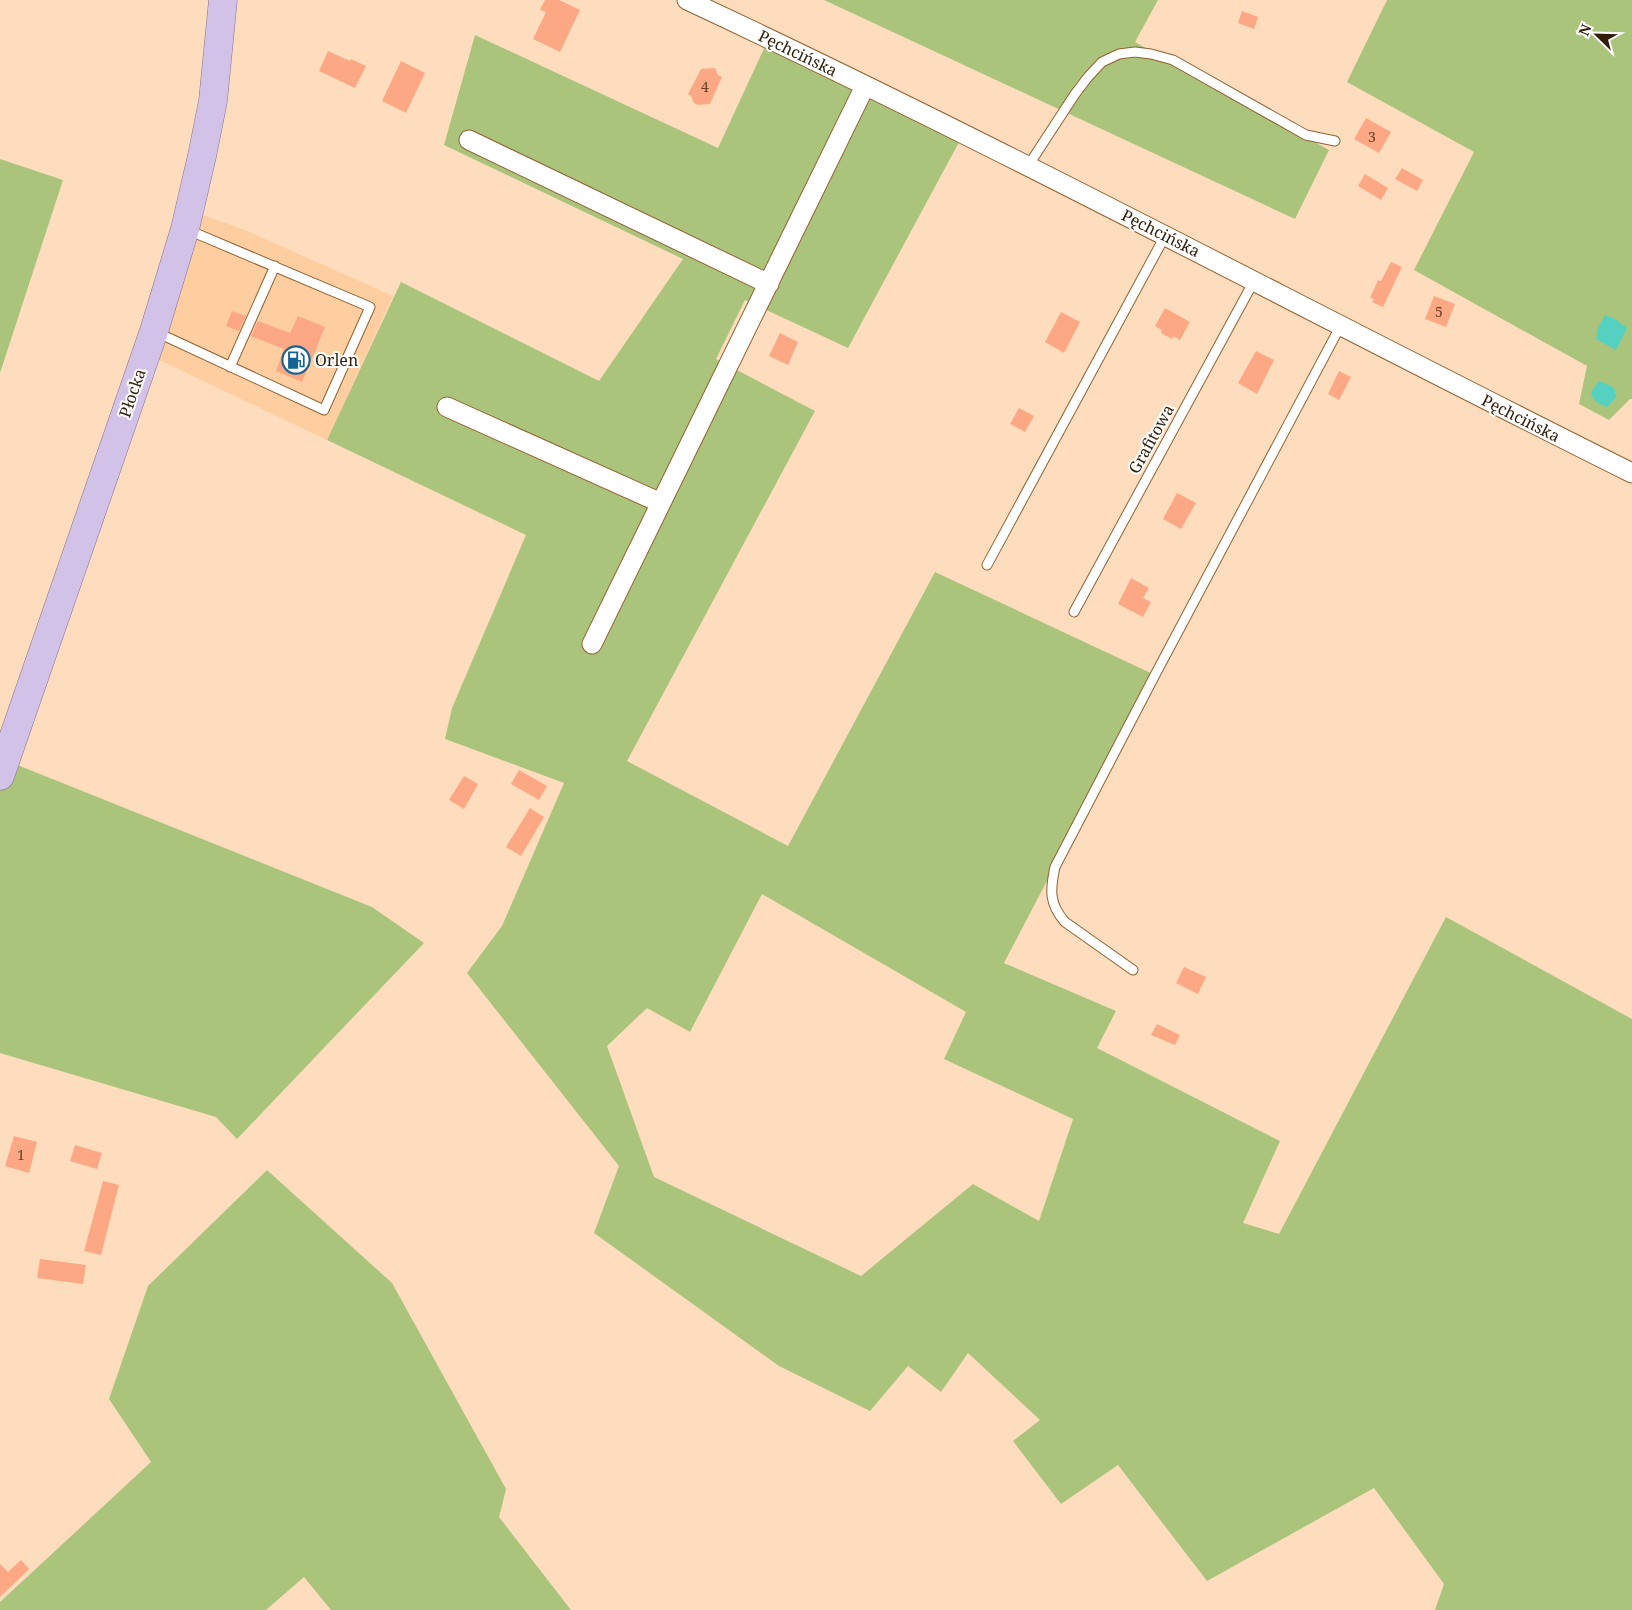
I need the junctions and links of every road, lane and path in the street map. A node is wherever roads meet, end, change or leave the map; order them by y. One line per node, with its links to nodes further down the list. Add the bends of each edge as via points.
1 (223, 0): 7 (main road, Płocka, via 213,101)
2 (686, 0): 3 (street, Pęchcińska)
3 (865, 86): 6 (street, Pęchcińska); 11 (street)
4 (469, 140): 11 (street)
5 (1335, 141): 6 (lane, via 1306,135 1173,60 1135,52 1119,54 1102,62 1088,77)
6 (1028, 166): 8 (street, Pęchcińska)
7 (186, 229): 9 (lane); 13 (main road, Płocka)
8 (1165, 236): 10 (street, Pęchcińska); 18 (lane)
9 (275, 266): 14 (lane); 14 (lane, via 370,307 324,410)
10 (1254, 281): 12 (street, Pęchcińska); 19 (lane, Grafitowa)
11 (769, 284): 17 (street)
12 (1341, 325): 16 (street, Pęchcińska); 22 (lane, via 1055,867 1051,885 1056,912 1065,922)
13 (154, 331): 14 (lane); 21 (main road, Płocka)
14 (230, 367)
15 (447, 407): 17 (street)
16 (1632, 473)
17 (661, 503): 20 (street)
18 (987, 565)
19 (1074, 612)
20 (592, 644)
21 (0, 776)
22 (1133, 970)

